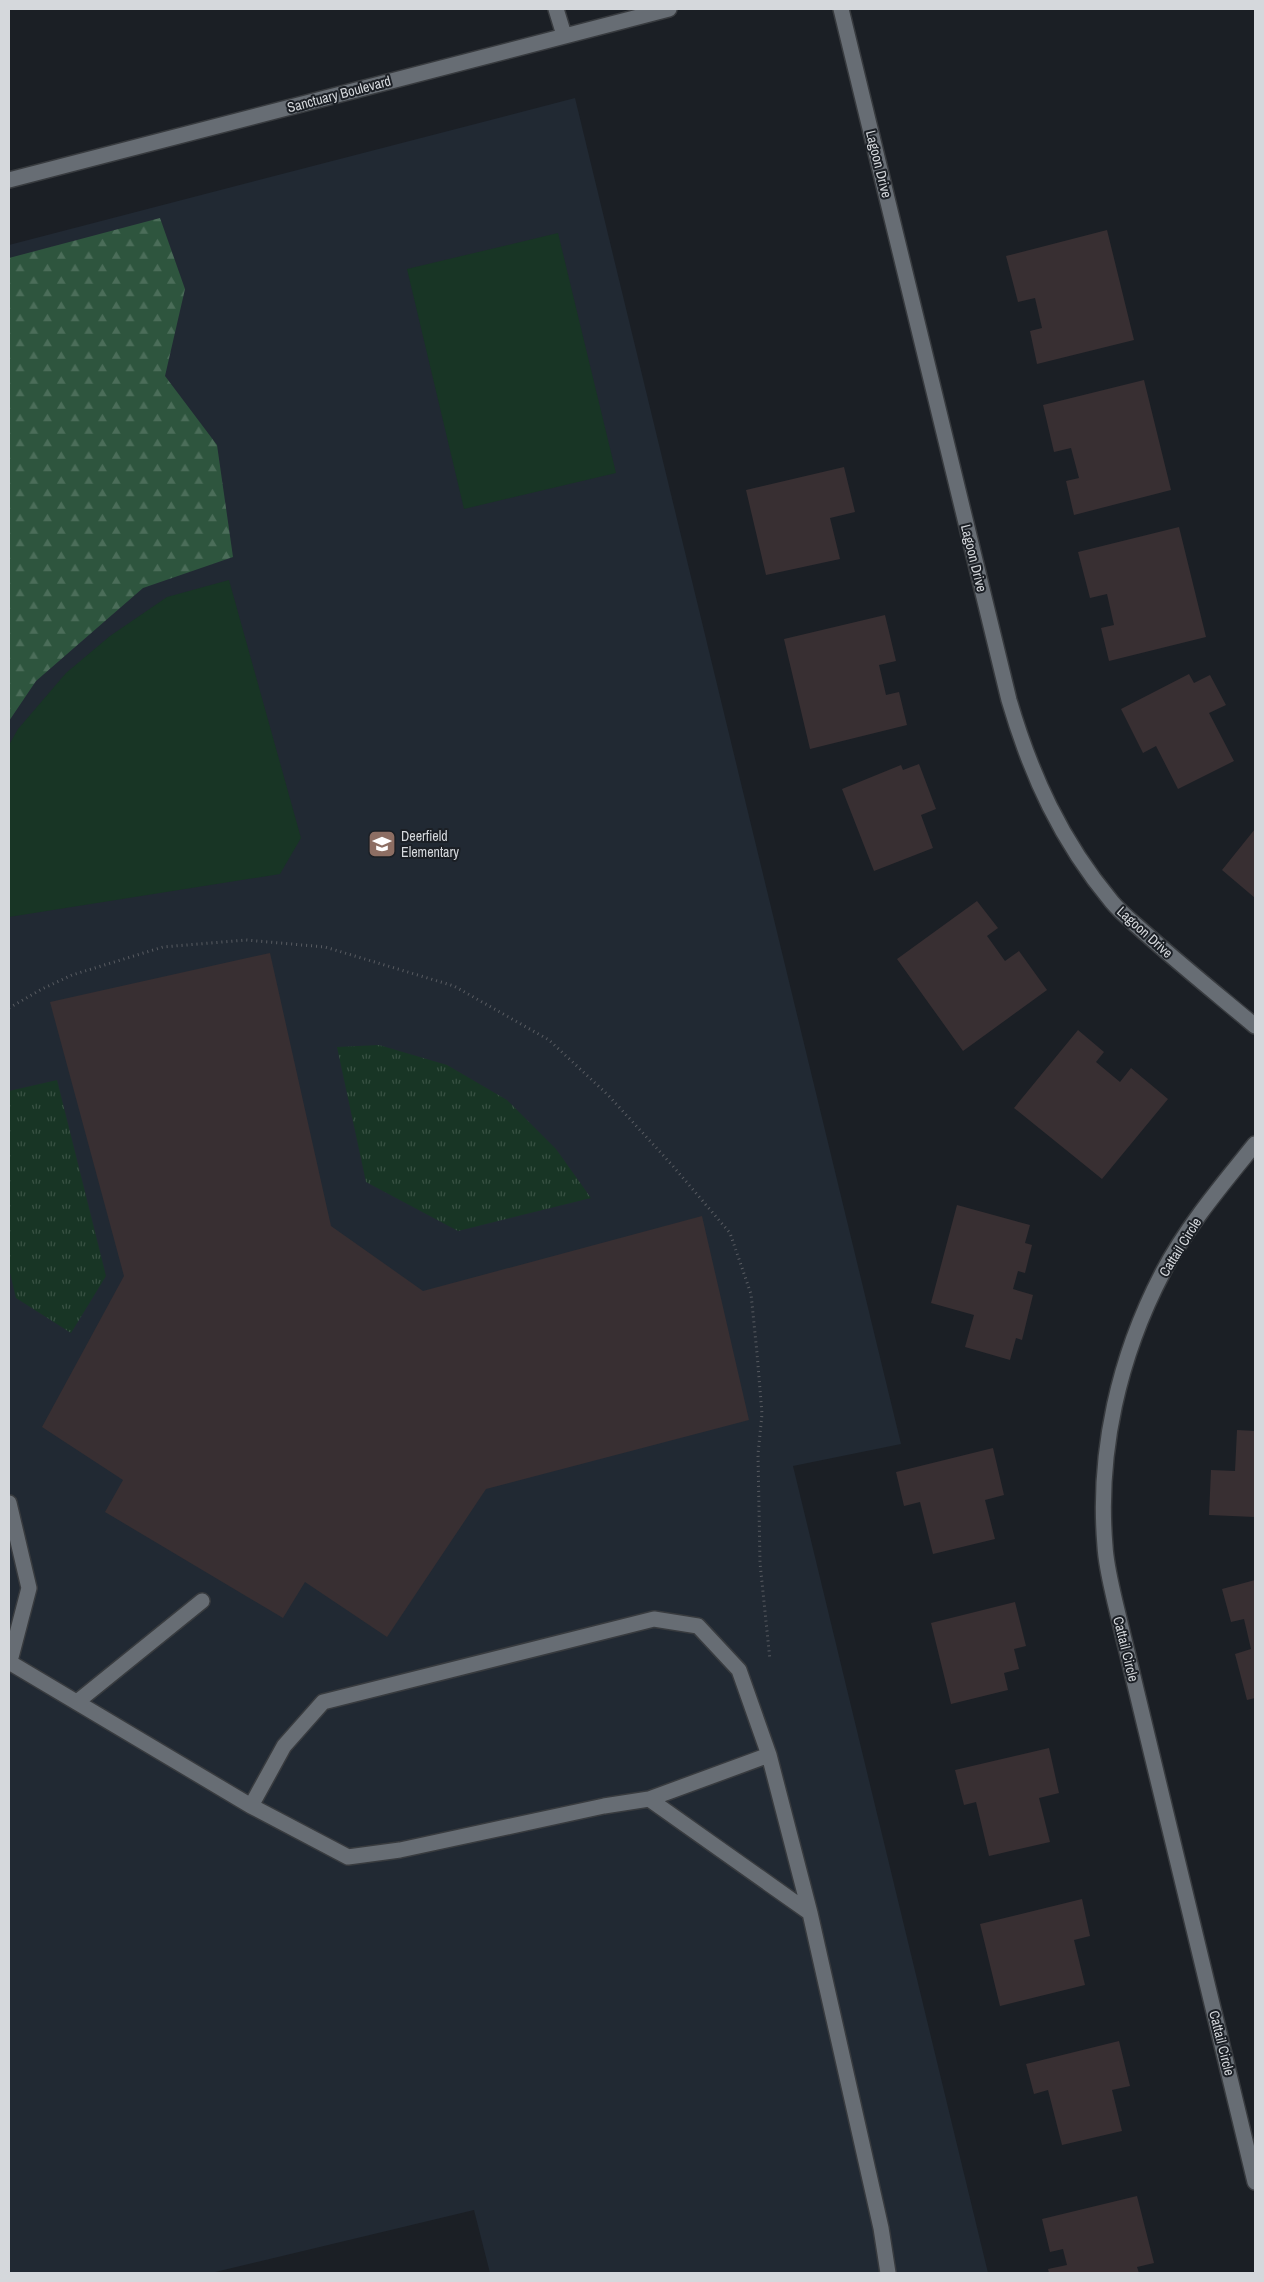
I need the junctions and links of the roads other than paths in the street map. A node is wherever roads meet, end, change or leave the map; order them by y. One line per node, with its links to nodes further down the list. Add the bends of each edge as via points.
1 (556, 9): 4 (street)
2 (669, 9): 4 (street, Sanctuary Boulevard)
3 (841, 9): 6 (street, Lagoon Drive, via 1022,747 1071,847 1113,903 1170,956)
4 (564, 35): 5 (street, Sanctuary Boulevard)
5 (9, 180)
6 (1255, 1026)
7 (1255, 1144): 16 (street, Cattail Circle, via 1185,1235 1162,1273 1127,1352 1112,1416 1103,1496 1105,1548 1115,1602)
8 (9, 1503): 10 (street, via 29,1588)
9 (202, 1602): 11 (street)
10 (10, 1661): 11 (street)
11 (78, 1702): 14 (street)
12 (769, 1755): 13 (street); 14 (street, via 739,1670 698,1626 654,1619 323,1702 284,1746); 15 (street)
13 (649, 1799): 14 (street, via 400,1850 348,1857); 15 (street)
14 (251, 1806)
15 (810, 1913): 17 (street, via 881,2228)
16 (1255, 2182)
17 (888, 2273)

